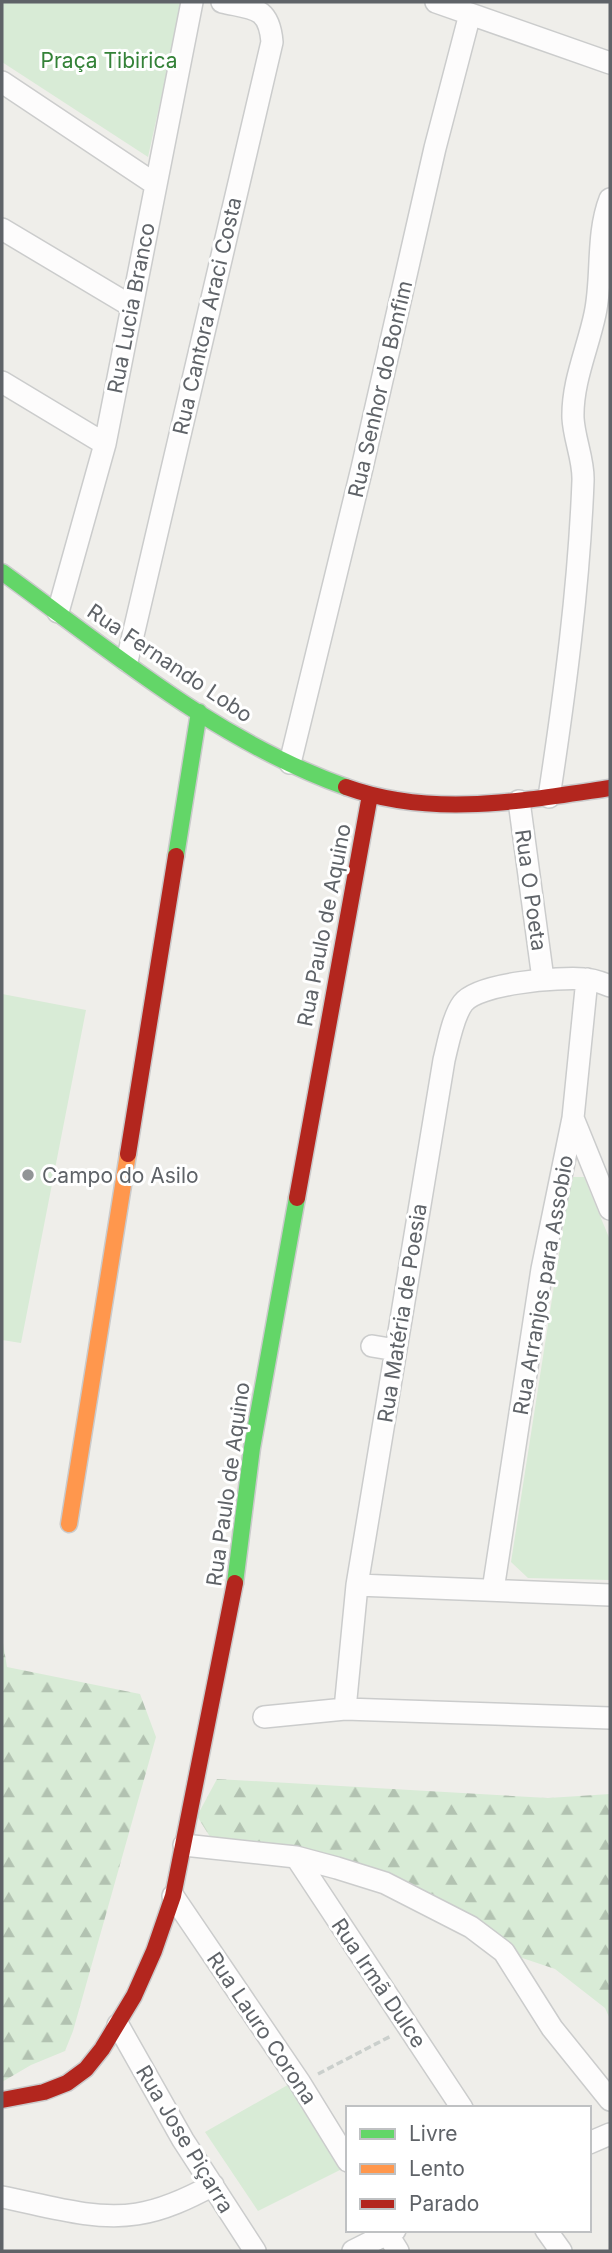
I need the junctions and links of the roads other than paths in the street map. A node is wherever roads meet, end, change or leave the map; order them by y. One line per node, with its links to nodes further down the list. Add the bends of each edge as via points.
1 (192, 2): 7 (street, Rua Lucia Branco)
2 (222, 2): 15 (street, Rua Cantora Araci Costa, via 260,12 270,24 272,42)
3 (436, 2): 4 (street)
4 (470, 14): 5 (street); 17 (street, Rua Senhor do Bonfim)
5 (610, 63)
6 (2, 82): 7 (street)
7 (155, 184): 10 (street, Rua Lucia Branco)
8 (610, 199): 20 (street, via 595,313 573,417 584,475 582,510 573,629)
9 (2, 229): 10 (street)
10 (131, 306): 12 (street, Rua Lucia Branco)
11 (2, 382): 12 (street)
12 (105, 443): 14 (street, Rua Lucia Branco)
13 (2, 572): 14 (street, Rua Fernando Lobo)
14 (58, 612): 15 (street, Rua Fernando Lobo)
15 (127, 662): 16 (street, Rua Fernando Lobo)
16 (199, 712): 17 (street, Rua Fernando Lobo); 29 (street)
17 (290, 763): 19 (street, Rua Fernando Lobo)
18 (610, 788): 20 (street, Rua Fernando Lobo)
19 (370, 795): 21 (street, Rua Fernando Lobo, via 442,805); 36 (street, Rua Paulo de Aquino, via 259,1407 233,1596)
20 (548, 797): 21 (street, Rua Fernando Lobo)
21 (519, 801): 22 (street, Rua O Poeta)
22 (543, 979): 23 (street, Rua Matéria de Poesia); 28 (street, Rua Matéria de Poesia, via 481,991 463,1003 452,1028)
23 (587, 979): 24 (street, Rua Matéria de Poesia); 25 (street, Rua Arranjos para Assobio)
24 (610, 986)
25 (573, 1118): 26 (street); 31 (street, Rua Arranjos para Assobio, via 542,1269)
26 (610, 1209)
27 (372, 1346): 28 (street)
28 (396, 1350): 30 (street, Rua Matéria de Poesia)
29 (69, 1524)
30 (356, 1585): 31 (street); 33 (street, Rua Matéria de Poesia)
31 (494, 1590): 32 (street)
32 (610, 1595)
33 (345, 1709): 34 (street); 35 (street)
34 (264, 1717)
35 (610, 1718)
36 (184, 1845): 37 (street); 38 (street, Rua Paulo de Aquino)
37 (296, 1857): 41 (street, via 385,1883 471,1927 504,1952 552,2028); 42 (street, Rua Irmã Dulce)
38 (173, 1896): 39 (street, Rua Paulo de Aquino, via 154,1951); 45 (street, Rua Lauro Corona)
39 (118, 2025): 40 (street, Rua Paulo de Aquino, via 86,2069 67,2083); 46 (street, Rua Jose Piçarra)
40 (2, 2100)
41 (610, 2100)
42 (461, 2106)
43 (610, 2134): 44 (street)
44 (591, 2142)
45 (346, 2158)
46 (213, 2185): 47 (street, via 135,2215 73,2211); 50 (street, Rua Jose Piçarra)
47 (2, 2197)
48 (547, 2232): 52 (street)
49 (391, 2236): 51 (street)
50 (254, 2251)
51 (353, 2251)
52 (561, 2251)

